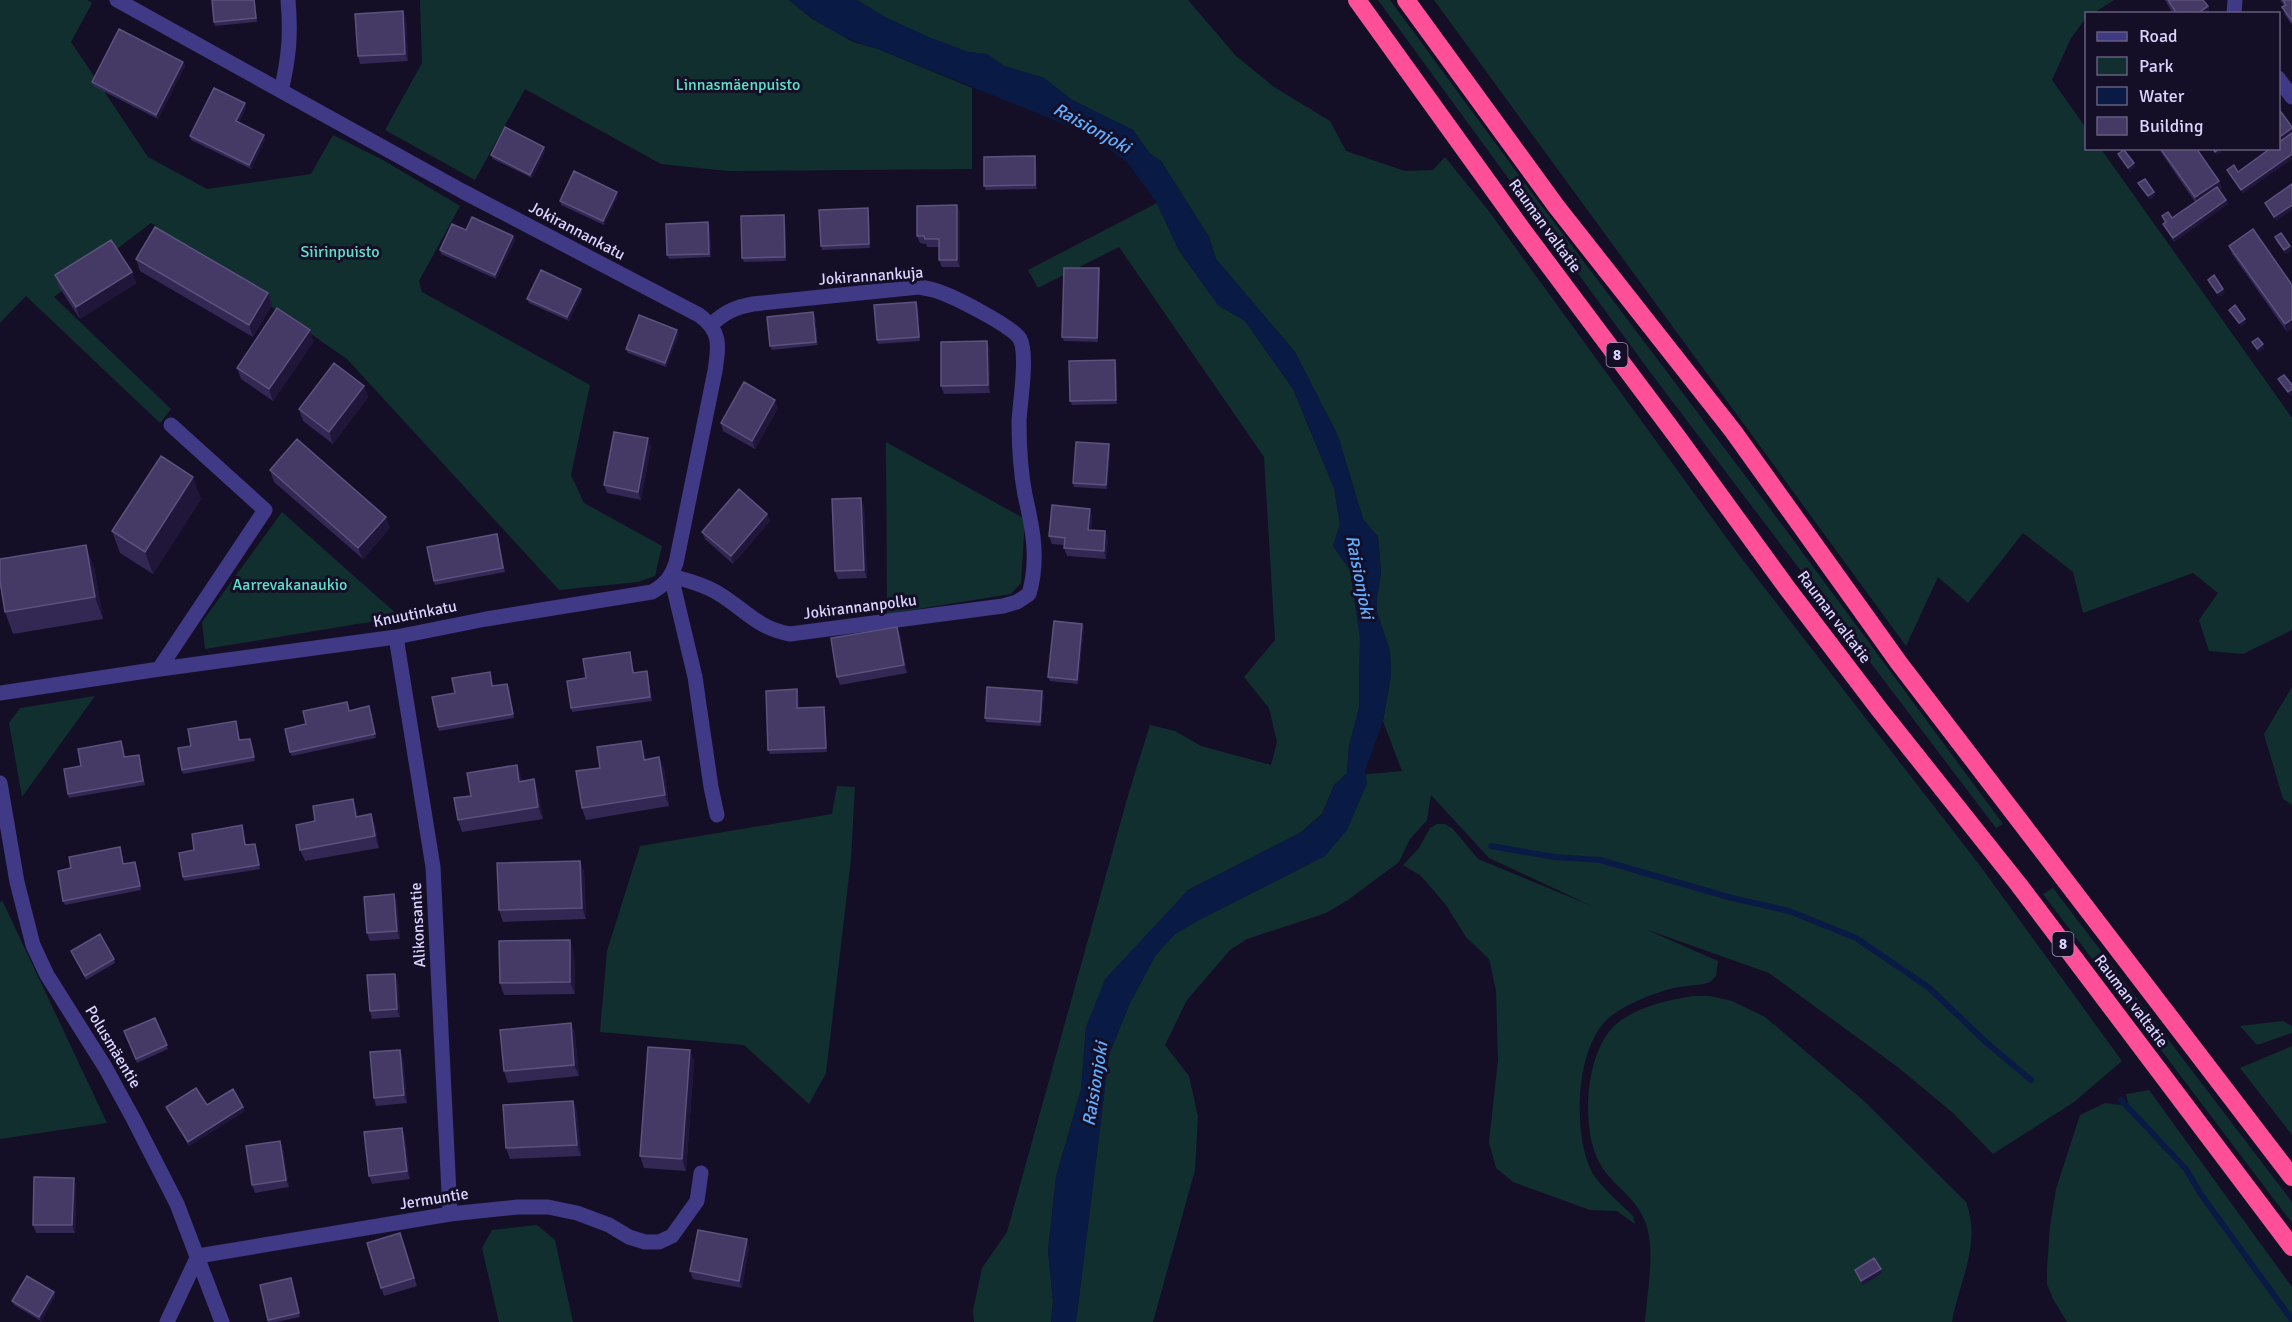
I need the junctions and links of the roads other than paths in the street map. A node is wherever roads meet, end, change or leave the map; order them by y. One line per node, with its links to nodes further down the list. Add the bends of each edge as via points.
1 (117, 0): 6 (street, Jokirannankatu)
2 (288, 0): 6 (street, via 289,60)
3 (1357, 0): 20 (highway, Rauman valtatie / 8, via 1787,588 2019,885)
4 (1406, 0): 18 (highway, Rauman valtatie / 8, via 1556,206 1733,431 1921,692)
5 (2280, 81): 7 (street)
6 (281, 91): 8 (street, Jokirannankatu)
7 (2292, 97)
8 (712, 324): 10 (street, via 717,339 716,371); 11 (street, Jokirannankuja, via 724,313 753,304 919,287 956,299 1008,328 1019,339 1023,353 1019,425 1034,539)
9 (171, 425): 13 (street, via 265,510)
10 (671, 576): 11 (street, Jokirannanpolku, via 718,593 772,630 790,634 1003,606); 12 (street, Knuutinkatu, via 663,586 649,593); 16 (street, via 695,677)
11 (1029, 594)
12 (396, 637): 13 (street, Knuutinkatu); 19 (street, Alikonsantie, via 434,876)
13 (159, 669): 14 (street, Knuutinkatu)
14 (0, 693)
15 (0, 783): 21 (street, Polusmäentie, via 17,882 33,945 134,1119)
16 (717, 815)
17 (701, 1173): 19 (street, Jermuntie, via 697,1201 672,1236 659,1242 629,1237 577,1212 548,1207)
18 (2292, 1178)
19 (450, 1214): 21 (street, Jermuntie)
20 (2292, 1247)
21 (198, 1256): 22 (street); 23 (street, Polusmäentie)
22 (166, 1322)
23 (222, 1322)

